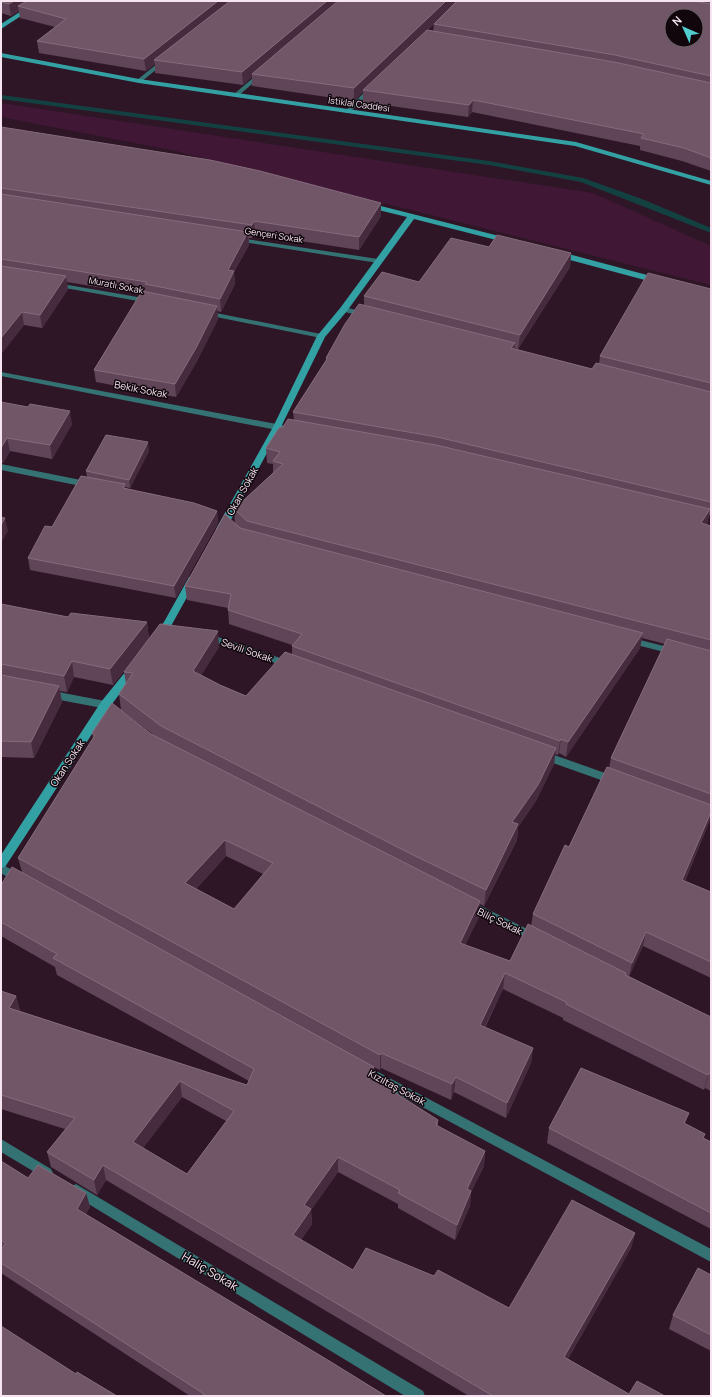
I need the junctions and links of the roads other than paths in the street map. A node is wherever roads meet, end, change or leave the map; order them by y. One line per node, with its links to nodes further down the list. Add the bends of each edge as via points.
1 (41, 1): 2 (street)
2 (1, 27)
3 (1, 55): 6 (street, İstiklal Caddesi)
4 (168, 57): 6 (street)
5 (265, 70): 8 (street)
6 (139, 81): 8 (street, İstiklal Caddesi)
7 (375, 85): 9 (street)
8 (236, 95): 9 (street, İstiklal Caddesi)
9 (347, 112): 10 (street, İstiklal Caddesi, via 576,144)
10 (711, 183)
11 (358, 203): 12 (street)
12 (412, 216): 14 (street); 16 (street, Okan Sokak)
13 (229, 238): 16 (street, Gençeri Sokak)
14 (519, 244)
15 (550, 252): 18 (street)
16 (378, 261): 20 (street, Okan Sokak)
17 (46, 282): 19 (street, Muratlı Sokak)
18 (665, 282)
19 (160, 303)
20 (344, 309): 22 (street); 23 (street, Okan Sokak)
21 (198, 311): 23 (street)
22 (375, 317)
23 (321, 336): 25 (street, Okan Sokak)
24 (1, 374): 25 (street, Bekik Sokak)
25 (277, 427): 26 (street, Bekik Sokak); 29 (street, Okan Sokak)
26 (292, 430)
27 (1, 467): 28 (street)
28 (102, 487)
29 (221, 520): 30 (street); 31 (street, Okan Sokak)
30 (234, 530)
31 (217, 535)
32 (198, 569): 33 (street)
33 (168, 624): 34 (street); 37 (street)
34 (182, 628)
35 (195, 633): 40 (street, Sevili Sokak)
36 (619, 637): 38 (street)
37 (153, 642)
38 (688, 656)
39 (138, 661): 42 (street, Okan Sokak)
40 (297, 667)
41 (38, 692): 42 (street)
42 (105, 705): 43 (street); 46 (street, Okan Sokak)
43 (122, 719)
44 (530, 751): 45 (street)
45 (628, 786)
46 (1, 864)
47 (1, 868): 48 (street)
48 (29, 884)
49 (458, 900): 50 (street, Biliç Sokak)
50 (542, 941)
51 (354, 1064): 53 (street, Kızıltaş Sokak)
52 (1, 1145): 54 (street, Haliç Sokak)
53 (711, 1256)
54 (418, 1396)

